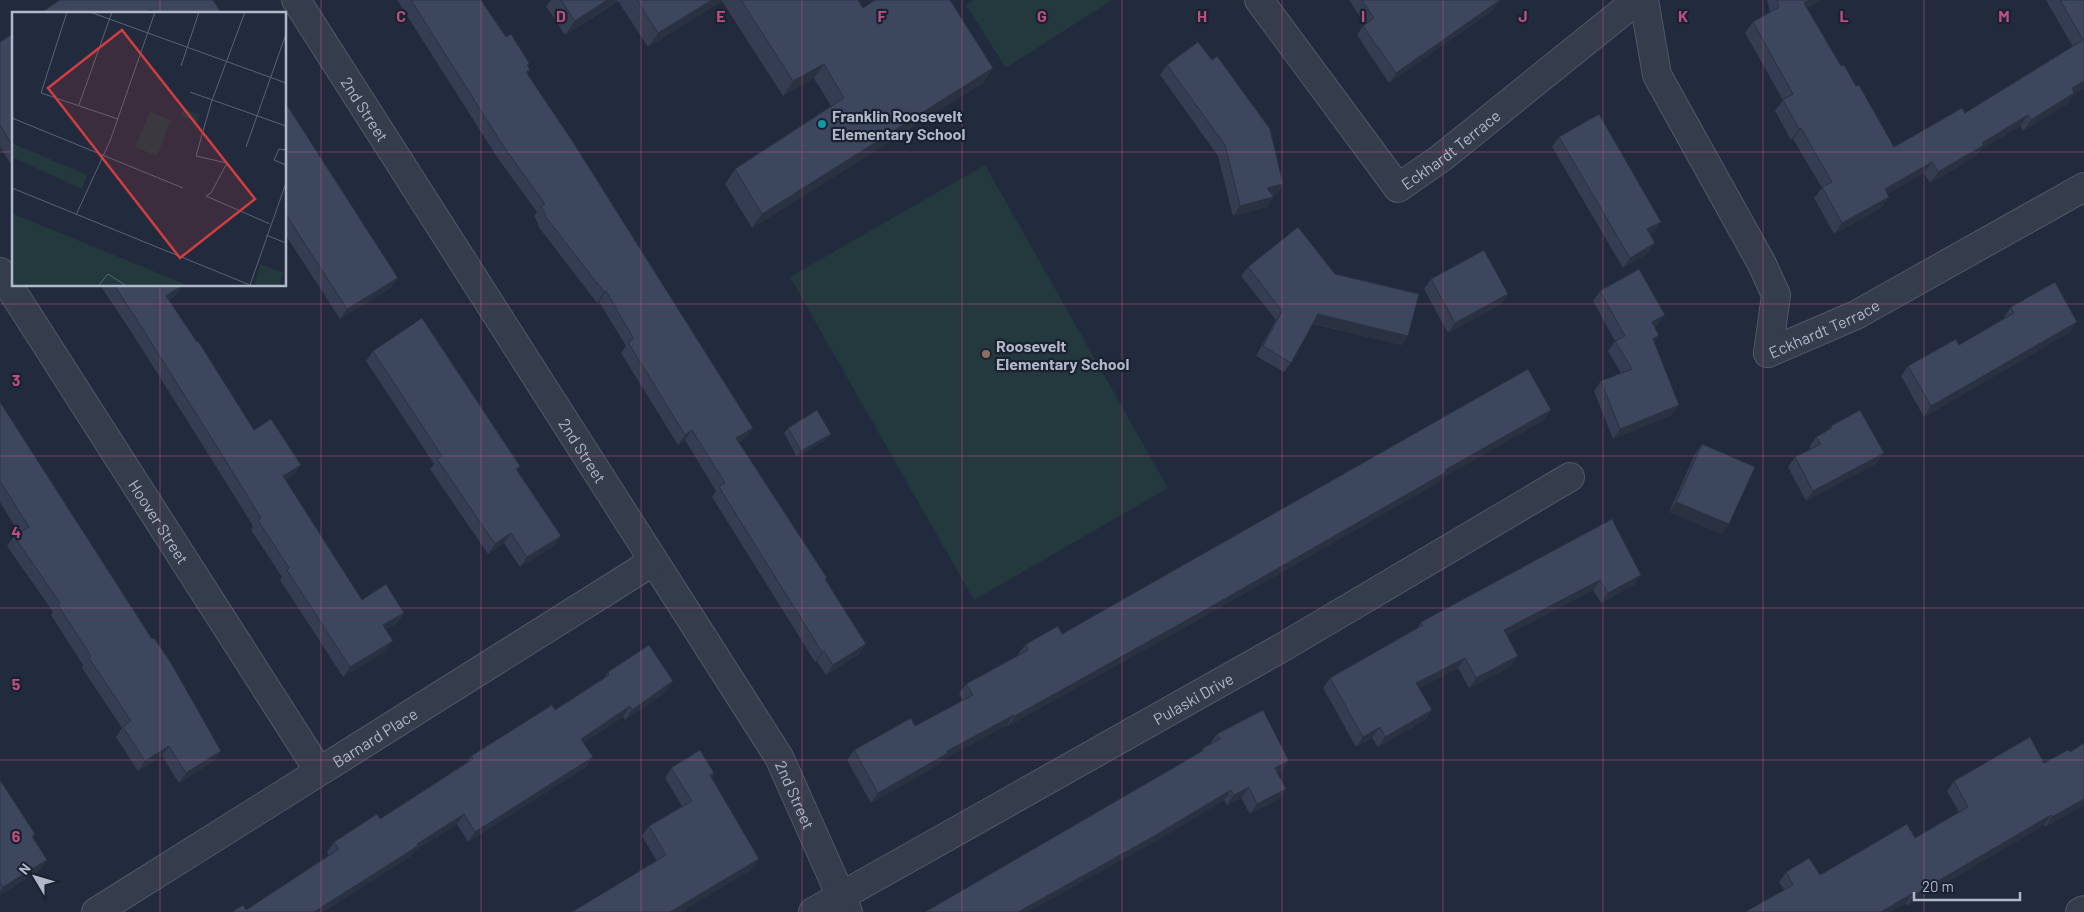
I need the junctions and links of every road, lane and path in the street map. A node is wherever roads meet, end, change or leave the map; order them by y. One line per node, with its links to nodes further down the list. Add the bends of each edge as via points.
1 (296, 0): 8 (street, 2nd Street)
2 (1259, 0): 3 (street, Eckhardt Terrace, via 1398,188 1456,147)
3 (1637, 0)
4 (1644, 0): 5 (street, Eckhardt Terrace, via 1657,75 1776,295 1768,353 1856,315)
5 (2084, 188)
6 (0, 272): 9 (street, Hoover Street)
7 (1570, 477): 10 (street, Pulaski Drive)
8 (654, 561): 9 (street, Barnard Place); 10 (street, 2nd Street, via 779,757)
9 (319, 771): 12 (street, Barnard Place)
10 (844, 904): 13 (street, Pulaski Drive)
11 (2084, 910): 14 (street)
12 (96, 912)
13 (813, 912)
14 (2080, 912)

